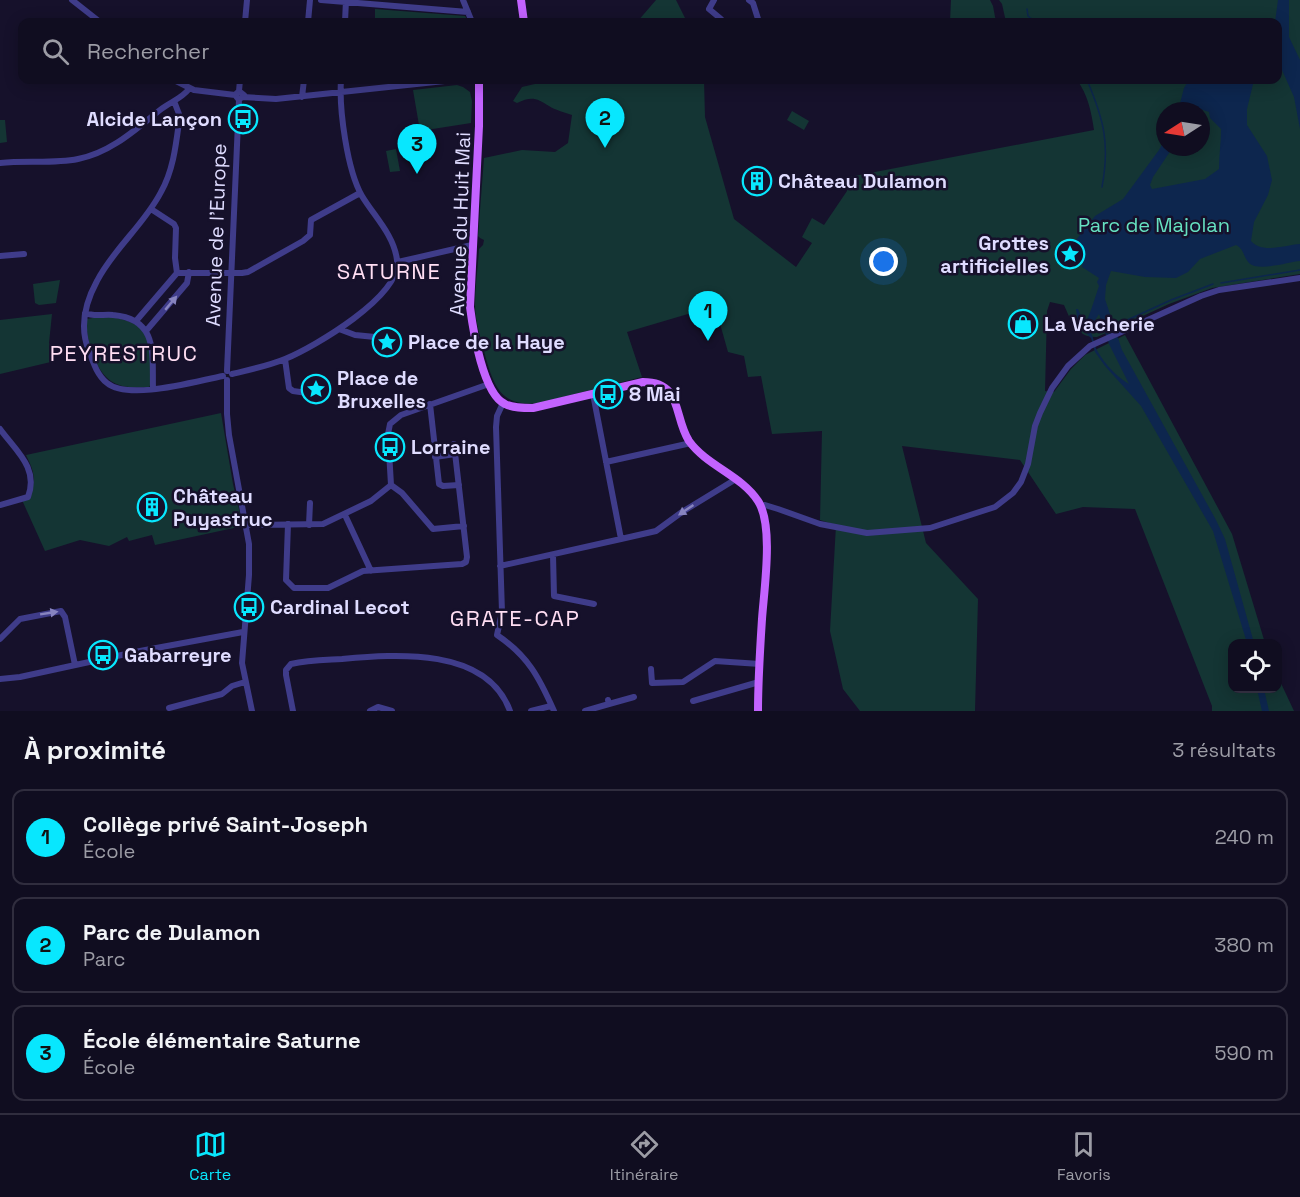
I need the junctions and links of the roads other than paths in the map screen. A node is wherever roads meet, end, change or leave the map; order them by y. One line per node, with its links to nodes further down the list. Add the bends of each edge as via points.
1 (72, 0): 11 (street)
2 (247, 0): 12 (street)
3 (310, 0): 13 (street)
4 (321, 0): 9 (street)
5 (463, 0): 10 (street)
6 (521, 0): 16 (main road)
7 (714, 0): 17 (street, via 709,9)
8 (749, 0): 18 (street)
9 (346, 1): 10 (street); 14 (street)
10 (468, 12): 15 (street)
11 (95, 18)
12 (245, 18)
13 (309, 18)
14 (345, 18)
15 (470, 18)
16 (523, 18)
17 (720, 18)
18 (758, 18)
19 (181, 84): 25 (street)
20 (240, 84): 27 (street, Avenue de l'Europe)
21 (304, 84): 28 (street)
22 (341, 84): 26 (street)
23 (416, 84): 26 (street)
24 (479, 84): 33 (main road, Avenue du Huit Mai)
25 (189, 89): 27 (street); 29 (street)
26 (341, 92): 28 (street); 31 (street, via 350,163)
27 (239, 96): 28 (street); 39 (street, Avenue de l'Europe)
28 (302, 97)
29 (174, 101): 30 (street, via 129,137 84,158); 32 (street, via 179,122 172,163)
30 (0, 163)
31 (360, 193): 36 (street, via 395,247); 39 (street, via 311,220 310,235 303,241 248,272)
32 (151, 209): 38 (street, via 177,228); 41 (street, via 103,269)
33 (472, 245): 36 (street); 48 (main road, Avenue du Huit Mai, via 470,307)
34 (24, 254): 35 (street)
35 (0, 256)
36 (398, 262): 43 (street, via 381,293)
37 (189, 272): 38 (street); 39 (street); 44 (street, one-way to 37, via 187,283)
38 (177, 273): 42 (street)
39 (231, 273): 47 (street, Avenue de l'Europe)
40 (1300, 278): 65 (street, via 1219,290 1093,345 1068,366 1052,388 1035,426 1021,482 1002,503 990,509 918,530 867,533 819,524)
41 (85, 313): 42 (street, via 112,314); 49 (street, via 87,346 106,382 124,389)
42 (136, 321): 44 (street)
43 (339, 329): 45 (street); 46 (street)
44 (146, 331): 49 (street, via 154,352)
45 (375, 337)
46 (285, 358): 47 (street); 50 (street, via 290,388)
47 (227, 375): 49 (street); 68 (street, Avenue de l'Europe, via 229,435)
48 (489, 384): 52 (street); 53 (main road, Avenue du Huit Mai)
49 (153, 389)
50 (307, 393)
51 (593, 394): 53 (main road, via 533,408); 55 (main road, via 644,382 664,385 674,399); 59 (street)
52 (430, 404): 58 (street); 61 (street, via 401,415 390,424)
53 (503, 404): 73 (street, via 496,427)
54 (0, 429): 64 (street, via 30,469 33,485 28,497)
55 (691, 443): 59 (street); 60 (main road)
56 (454, 444): 57 (street)
57 (455, 454): 58 (street); 62 (street)
58 (435, 457): 62 (street, via 439,484)
59 (606, 462): 71 (street)
60 (736, 479): 65 (main road); 71 (street, one-way to 71, via 656,531)
61 (391, 485): 66 (street); 70 (street, via 433,529)
62 (459, 486): 70 (street)
63 (310, 503): 69 (street)
64 (0, 505)
65 (761, 506): 78 (main road, via 767,540)
66 (345, 515): 69 (street); 74 (street)
67 (288, 524): 68 (street); 69 (street); 74 (street, via 286,580 294,588 328,588 355,574)
68 (247, 525): 76 (street, Avenue de l'Europe, via 249,575)
69 (309, 525)
70 (464, 526): 74 (street, via 467,557 462,564)
71 (621, 539): 72 (street)
72 (553, 555): 73 (street); 75 (street, via 554,596)
73 (500, 566): 87 (street, via 502,612 497,635 528,661)
74 (371, 571)
75 (594, 604)
76 (243, 632): 79 (street); 83 (street, Avenue de l'Europe)
77 (0, 639): 79 (street, one-way to 79, via 20,619 61,611)
78 (760, 664): 80 (street, via 715,662 679,682 652,683); 82 (main road)
79 (75, 665): 81 (street)
80 (651, 669)
81 (0, 679)
82 (759, 681): 85 (street); 95 (main road)
83 (245, 682): 86 (street, via 222,694); 88 (street, Avenue de l'Europe)
84 (634, 697): 94 (street)
85 (693, 701)
86 (169, 708)
87 (553, 709): 93 (street)
88 (252, 711)
89 (293, 711): 92 (street, via 286,675 291,664 386,655 417,656 465,667 496,686)
90 (370, 711): 91 (street, via 378,706)
91 (392, 711)
92 (510, 711)
93 (531, 711)
94 (585, 711)
95 (758, 711)

